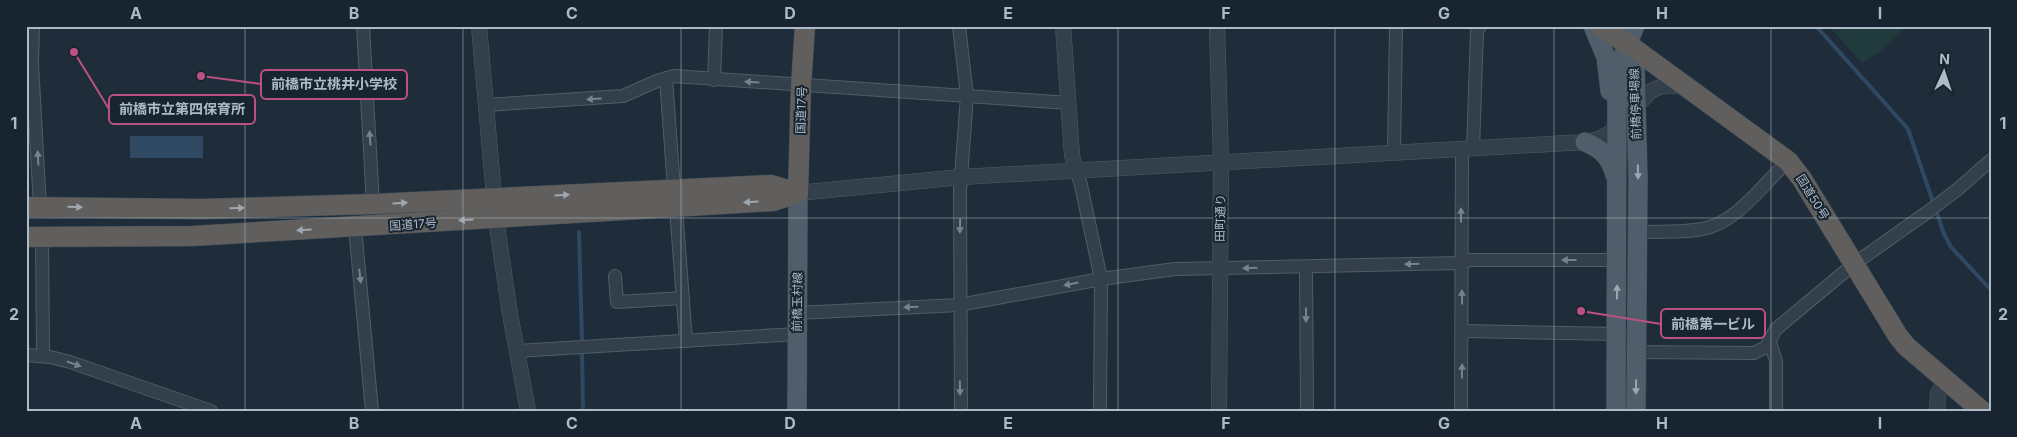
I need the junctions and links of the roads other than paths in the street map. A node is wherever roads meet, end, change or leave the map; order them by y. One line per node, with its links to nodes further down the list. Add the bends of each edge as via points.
1 (33, 26): 14 (street)
2 (363, 26): 37 (street, one-way to 2)
3 (478, 26): 21 (street)
4 (716, 26): 16 (street)
5 (806, 26): 17 (highway, 国道17号)
6 (959, 26): 19 (street)
7 (1063, 26): 20 (street)
8 (1217, 26): 30 (street, 田町通り)
9 (1396, 26): 27 (street)
10 (1480, 26): 25 (street, via 1477,31)
11 (1593, 26): 23 (main road, via 1606,57)
12 (1599, 26): 13 (highway, 国道50号)
13 (1632, 36): 18 (highway, 国道50号); 22 (main road, 前橋停車場線); 23 (main road, 前橋停車場線, via 1622,58 1617,83)
14 (29, 64): 38 (street, one-way to 14)
15 (666, 78): 16 (street); 21 (street, one-way to 21, via 623,96); 35 (street)
16 (714, 80): 17 (street, one-way to 16)
17 (801, 86): 19 (street); 34 (highway, 国道17号)
18 (1689, 88): 22 (street, via 1674,85 1658,87); 29 (highway, 国道50号)
19 (967, 96): 20 (street); 32 (street)
20 (1068, 103): 31 (street)
21 (486, 105): 36 (street)
22 (1636, 106): 23 (street); 26 (main road, 前橋停車場線)
23 (1617, 133): 24 (main road); 26 (main road); 33 (main road, 前橋停車場線)
24 (1589, 141): 25 (street); 33 (main road, via 1610,159)
25 (1468, 149): 27 (street); 44 (street, one-way to 25)
26 (1637, 149): 41 (main road, 前橋停車場線, one-way to 41)
27 (1394, 153): 30 (street)
28 (1991, 160): 45 (street, via 1958,189)
29 (1788, 161): 41 (street, via 1742,209 1711,227); 45 (highway, 国道50号, via 1802,178)
30 (1221, 162): 31 (street); 47 (street, 田町通り)
31 (1076, 170): 32 (street); 49 (street)
32 (961, 177): 34 (street); 51 (street, one-way to 51)
33 (1618, 186): 43 (main road, 前橋停車場線)
34 (798, 193): 35 (highway, 国道17号, via 773,200); 52 (main road, 前橋玉村線)
35 (675, 198): 36 (highway, 国道17号, one-way to 35); 39 (highway, 国道17号); 50 (street)
36 (494, 199): 37 (highway, 国道17号, one-way to 36); 39 (street)
37 (373, 204): 38 (highway, 国道17号, one-way to 37, via 200,209)
38 (33, 207)
39 (496, 218): 40 (highway, 国道17号, one-way to 40); 58 (street)
40 (356, 227): 42 (highway, 国道17号, one-way to 42, via 193,236); 64 (street, one-way to 64)
41 (1637, 232): 59 (main road, 前橋停車場線)
42 (34, 237): 61 (street)
43 (1618, 260): 44 (street, one-way to 44, via 1470,260); 55 (main road, 前橋停車場線, one-way to 43)
44 (1461, 263): 46 (street, one-way to 46); 53 (street, one-way to 44)
45 (1854, 264): 57 (street, via 1776,329); 62 (highway, 国道50号, via 1898,336)
46 (1306, 266): 47 (street, one-way to 47); 70 (street, one-way to 70)
47 (1219, 268): 49 (street, via 1175,269); 69 (street, 田町通り)
48 (615, 276): 50 (street, via 617,302)
49 (1101, 279): 51 (street, one-way to 51); 68 (street)
50 (683, 298): 56 (street)
51 (959, 305): 52 (street, one-way to 52); 67 (street, one-way to 67)
52 (797, 313): 54 (main road, 前橋玉村線)
53 (1462, 331): 55 (street); 71 (street, one-way to 53)
54 (797, 334): 56 (street); 66 (main road, 前橋玉村線)
55 (1617, 334): 59 (street); 72 (main road, 前橋停車場線)
56 (686, 341): 58 (street)
57 (1770, 342): 59 (street, via 1766,348 1754,353); 74 (street, via 1776,361)
58 (517, 351): 65 (street)
59 (1636, 352): 73 (main road, 前橋停車場線, one-way to 73)
60 (26, 355): 61 (street)
61 (43, 356): 63 (street, one-way to 63, via 70,362)
62 (1946, 381): 75 (street, via 1938,393); 76 (highway, 国道50号)
63 (211, 411)
64 (372, 411)
65 (528, 411)
66 (797, 411)
67 (961, 411)
68 (1100, 411)
69 (1219, 411)
70 (1307, 411)
71 (1461, 411)
72 (1616, 411)
73 (1636, 411)
74 (1776, 411)
75 (1937, 411)
76 (1982, 411)

